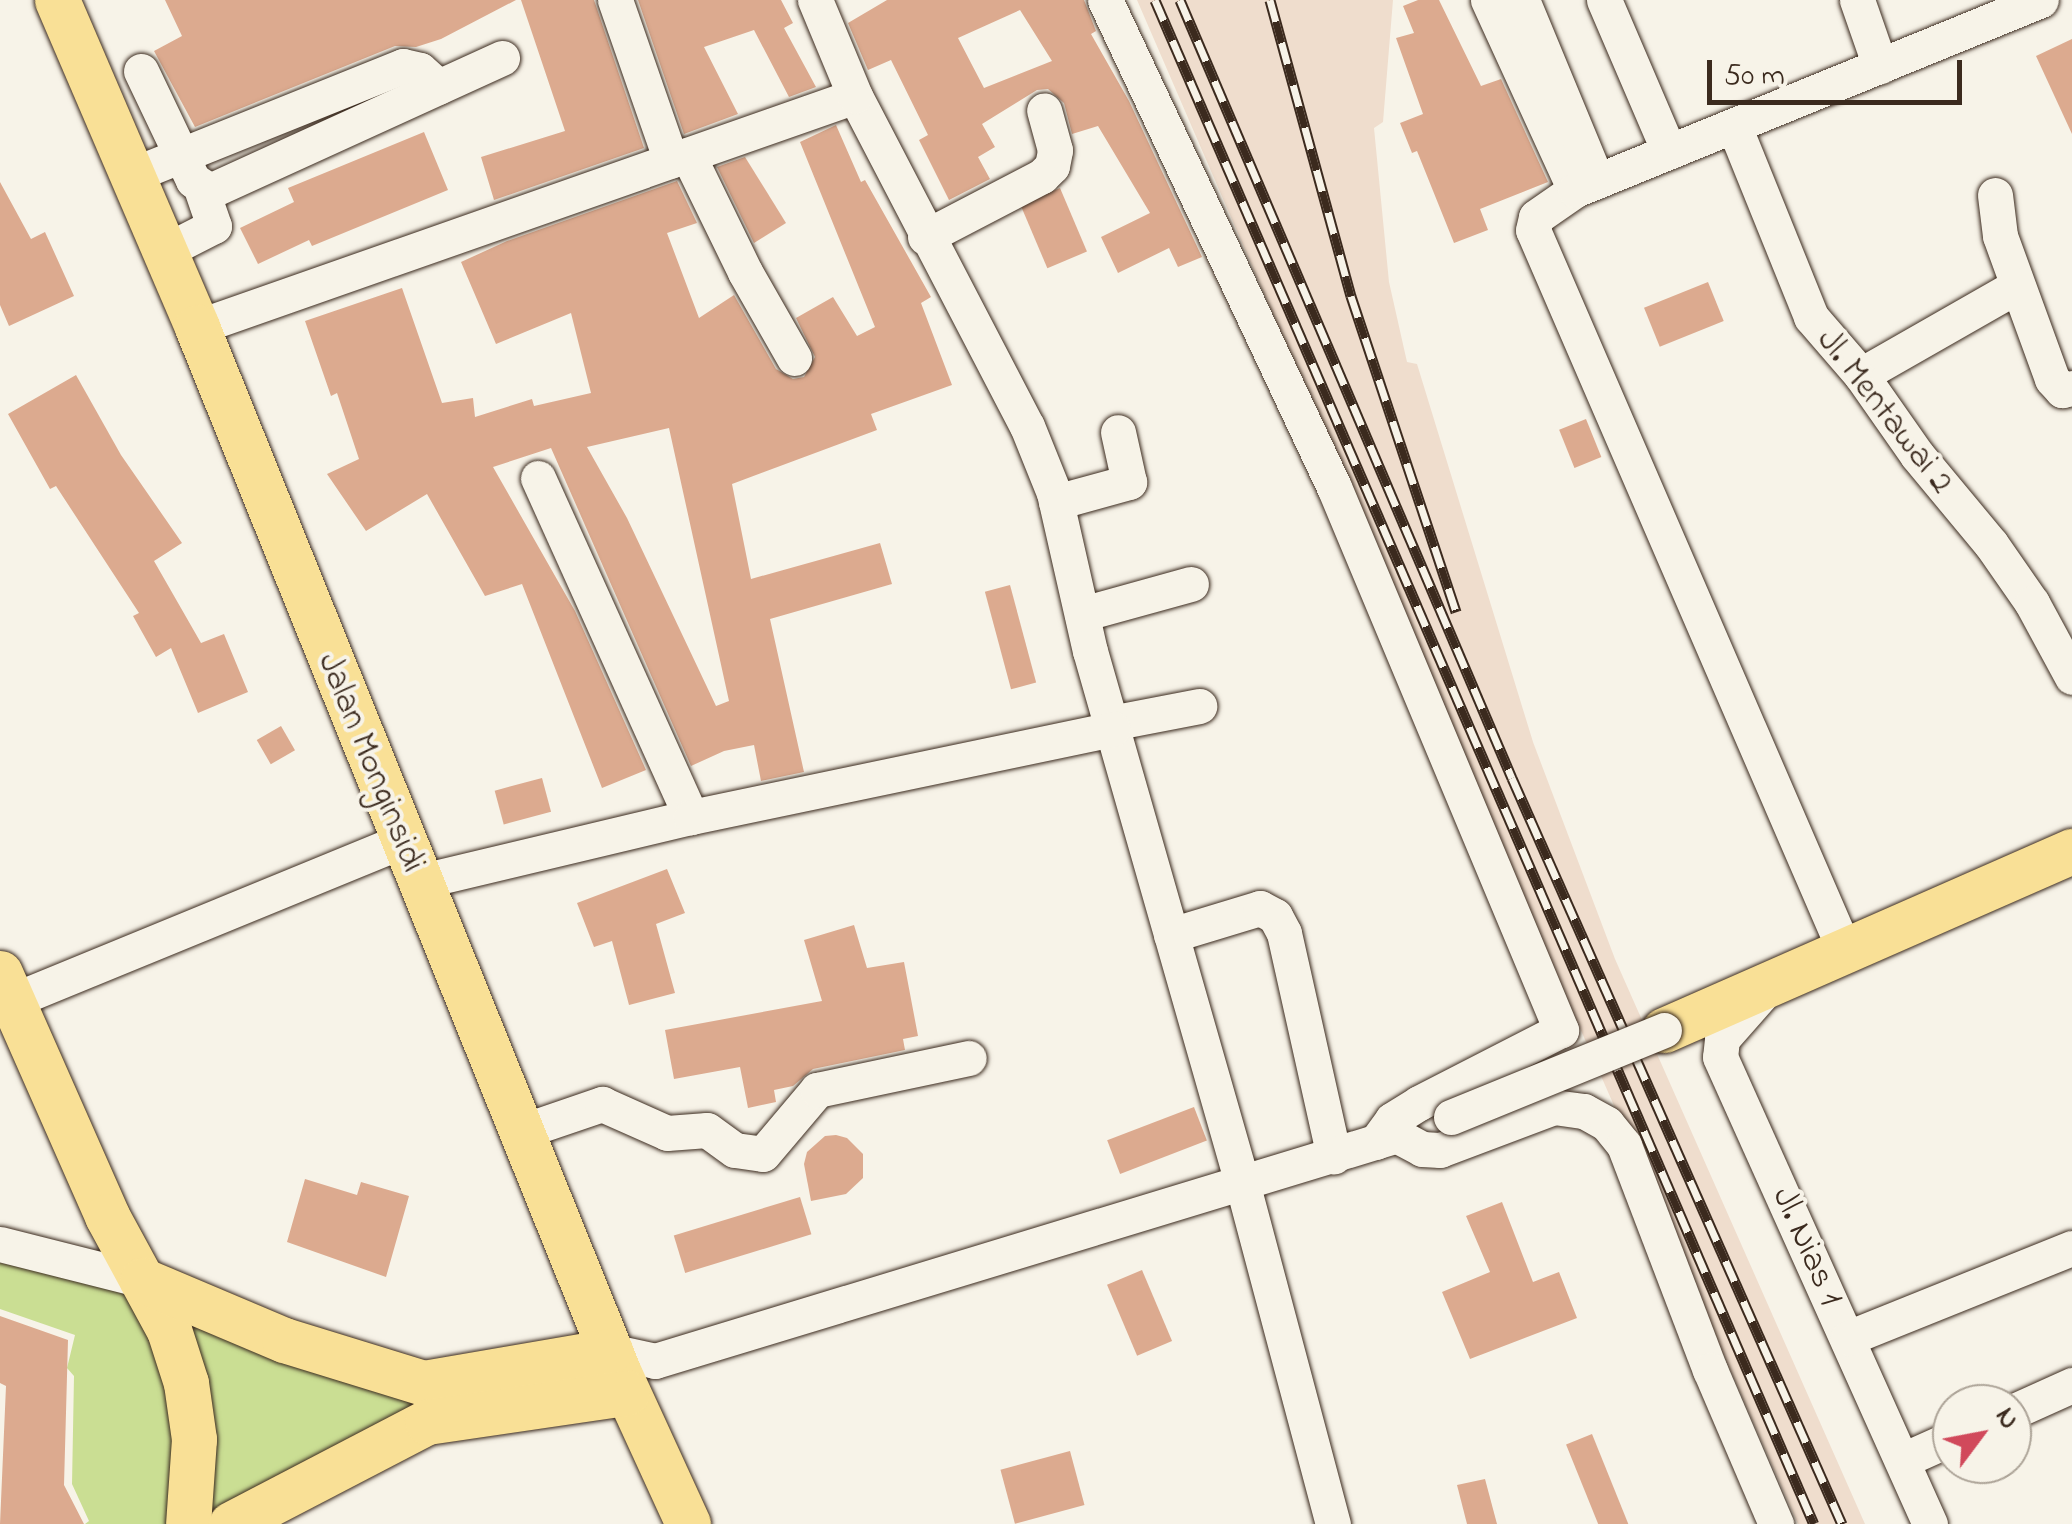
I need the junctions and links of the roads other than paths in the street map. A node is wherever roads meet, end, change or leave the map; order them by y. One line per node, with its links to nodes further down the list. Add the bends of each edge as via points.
1 (56, 0): 20 (main road, Jalan Monginsidi)
2 (615, 0): 19 (street)
3 (815, 0): 14 (street)
4 (1106, 0): 49 (street, via 1334,487 1561,1030 1392,1120)
5 (1488, 0): 21 (street)
6 (1522, 0): 21 (street)
7 (1604, 0): 17 (street)
8 (1857, 0): 11 (street)
9 (2041, 0): 11 (street)
10 (502, 58): 13 (street)
11 (1880, 66): 16 (street)
12 (141, 71): 18 (street)
13 (439, 87): 18 (street, via 420,70 403,66); 22 (street, via 222,188)
14 (854, 96): 19 (street); 24 (street)
15 (1044, 110): 24 (street, via 1055,150 1052,166)
16 (1734, 126): 17 (street); 29 (street, Jl. Mentawai 2, via 1811,318)
17 (1670, 152): 21 (street)
18 (180, 153): 20 (street); 22 (street)
19 (679, 158): 27 (street); 28 (street)
20 (132, 175): 25 (main road, Jalan Monginsidi)
21 (1586, 186): 43 (street, via 1536,217 1533,230)
22 (201, 189): 25 (street, via 214,226)
23 (1995, 195): 26 (street)
24 (925, 236): 33 (street, via 1027,426)
25 (164, 251): 27 (main road, Jalan Monginsidi)
26 (2017, 286): 29 (street); 30 (street, via 2052,379 2062,390)
27 (197, 327): 41 (main road, Jalan Monginsidi)
28 (794, 358)
29 (1862, 375): 36 (street, Jl. Mentawai 2, via 2012,573)
30 (2072, 388)
31 (1118, 432): 33 (street, via 1130,482)
32 (538, 478): 39 (street)
33 (1056, 502): 35 (street)
34 (1192, 584): 35 (street)
35 (1082, 614): 38 (street)
36 (2072, 677)
37 (1199, 706): 38 (street)
38 (1112, 726): 39 (street); 42 (street)
39 (691, 817): 41 (street)
40 (2072, 851): 43 (main road)
41 (410, 862): 45 (street); 48 (main road, Jalan Monginsidi)
42 (1171, 934): 50 (street, via 1260,908 1275,916); 51 (street)
43 (1844, 949): 44 (main road)
44 (1771, 982): 46 (main road); 55 (street, Jl. Nias 1, via 1722,1039 1720,1058)
45 (7, 986): 54 (main road, via 107,1216)
46 (1664, 1030): 49 (street, bridge)
47 (969, 1058): 48 (street, via 817,1090 762,1154 735,1150 707,1130 652,1129 602,1104)
48 (520, 1132): 56 (main road, Jalan Monginsidi)
49 (1386, 1139): 50 (street); 67 (street, via 1440,1150 1554,1106 1607,1124 1624,1145)
50 (1334, 1156): 51 (street)
51 (1243, 1186): 57 (street); 66 (street)
52 (0, 1244): 54 (street)
53 (2072, 1248): 55 (street)
54 (142, 1280): 59 (main road); 63 (main road, via 186,1383 194,1439)
55 (1848, 1338): 62 (street, Jl. Nias 1)
56 (610, 1350): 57 (main road, Jalan Monginsidi); 59 (main road)
57 (641, 1377): 59 (main road); 65 (main road, Jalan Monginsidi)
58 (2072, 1385): 60 (street)
59 (426, 1403): 64 (main road)
60 (2032, 1403)
61 (1932, 1447): 62 (street)
62 (1904, 1460): 68 (street, Jl. Nias 1)
63 (188, 1524)
64 (231, 1524)
65 (688, 1524)
66 (1333, 1524)
67 (1776, 1524)
68 (1930, 1524)

